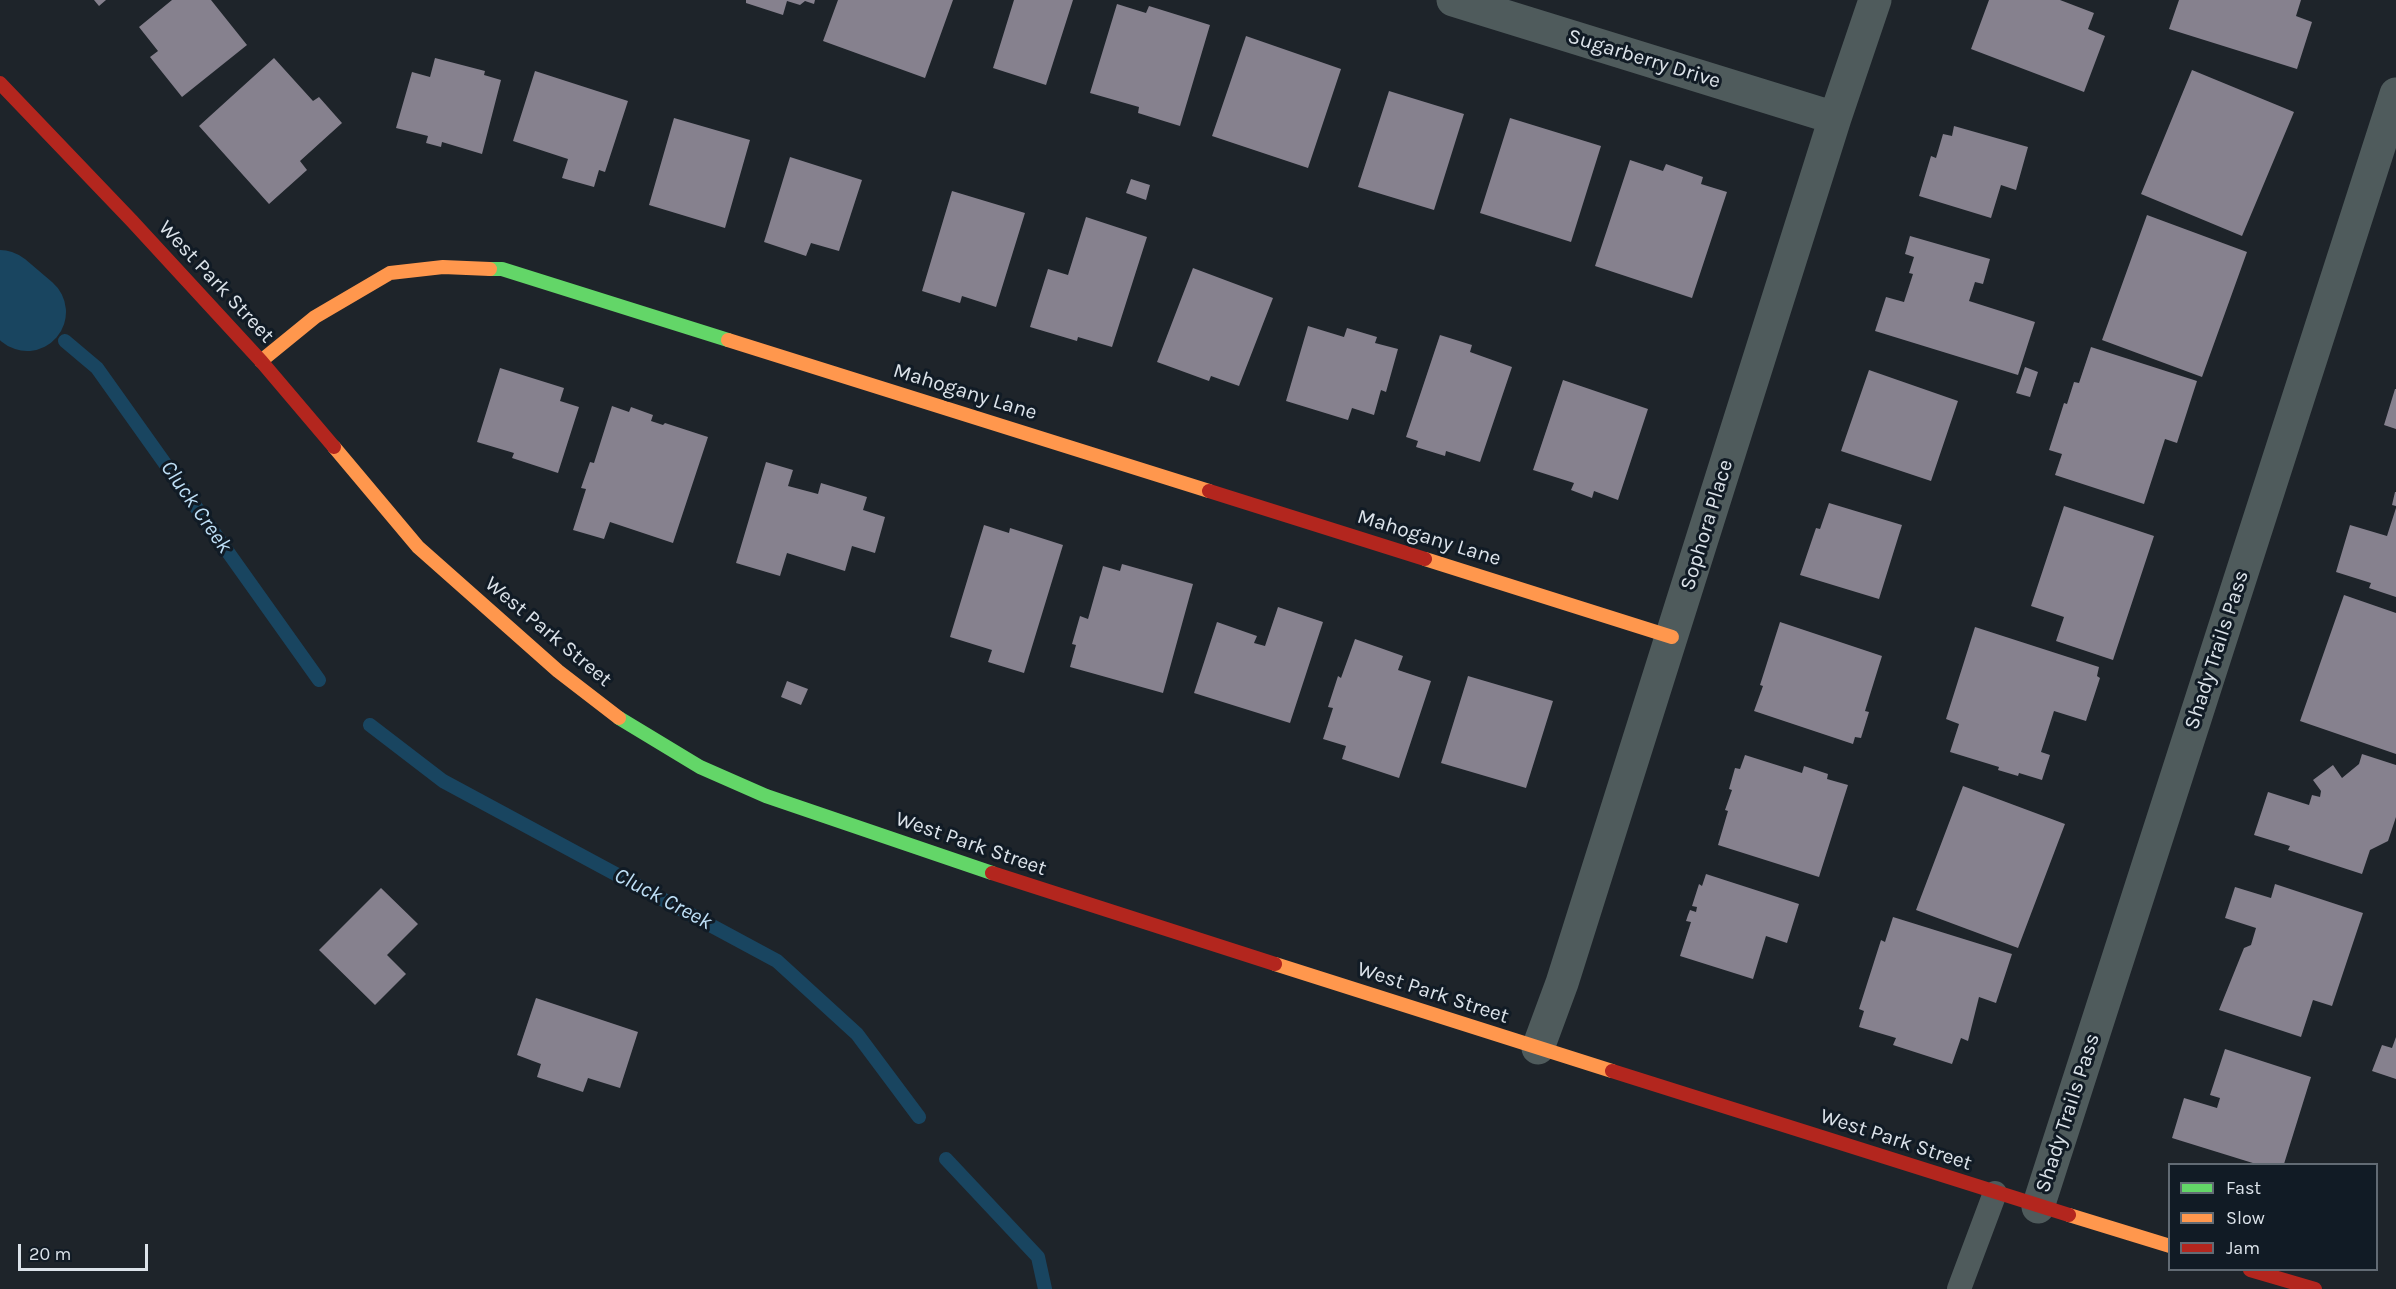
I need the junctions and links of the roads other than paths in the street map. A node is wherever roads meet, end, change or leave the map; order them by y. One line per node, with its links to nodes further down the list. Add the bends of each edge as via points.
1 (1453, 0): 5 (street, Sugarberry Drive)
2 (1875, 0): 5 (street, Sophora Place)
3 (0, 83): 6 (street, West Park Street)
4 (2396, 94): 10 (street, Shady Trails Pass)
5 (1835, 118): 7 (street, Sophora Place)
6 (261, 361): 7 (street, Mahogany Lane, via 315,317 390,273 443,267 502,269); 8 (street, West Park Street, via 418,547 558,671 626,722 700,767 766,796 1014,881)
7 (1672, 637): 8 (street, Sophora Place)
8 (1538, 1048): 9 (street, West Park Street)
9 (1995, 1193): 10 (street, West Park Street); 13 (lane)
10 (2038, 1207): 11 (street, West Park Street)
11 (2168, 1246)
12 (2256, 1271): 14 (street)
13 (1959, 1289)
14 (2315, 1289)

